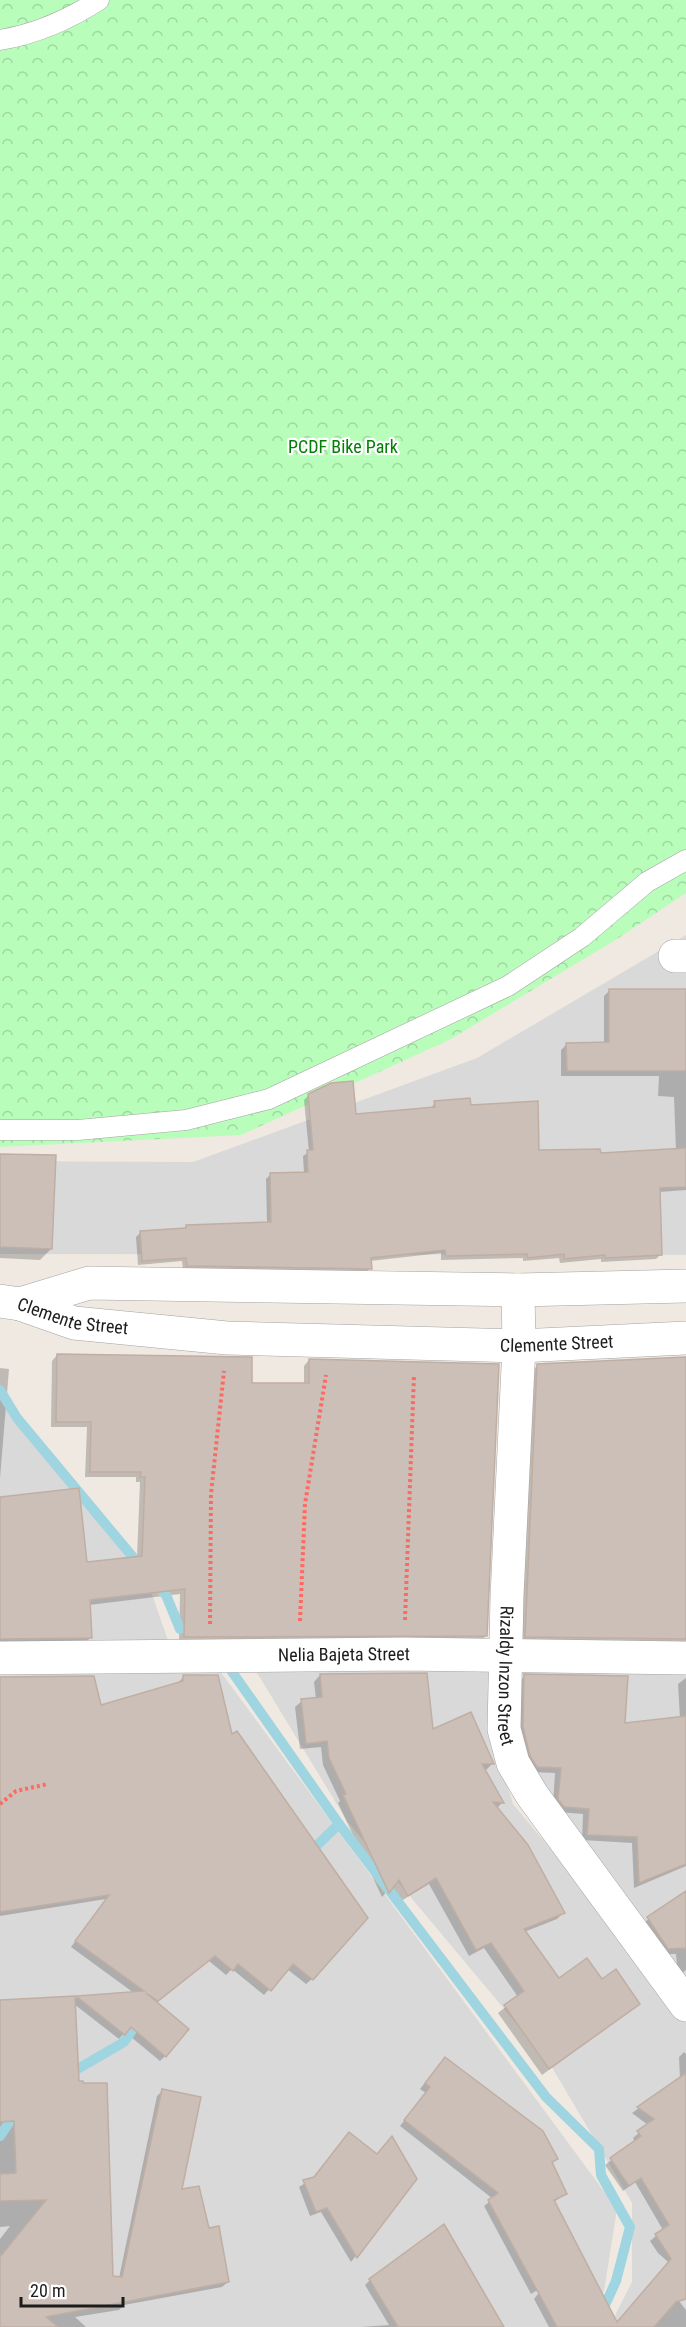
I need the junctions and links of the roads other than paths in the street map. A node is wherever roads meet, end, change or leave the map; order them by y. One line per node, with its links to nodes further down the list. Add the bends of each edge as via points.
1 (99, 0): 2 (lane, via 71,17 25,36)
2 (0, 40)
3 (686, 860): 4 (lane, via 647,882 582,937 508,986 269,1099 186,1120 78,1130)
4 (0, 1130)
5 (686, 1286): 6 (street, Clemente Street)
6 (518, 1290): 7 (street, Clemente Street, via 89,1283); 9 (street, Rizaldy Inzon Street)
7 (10, 1303): 9 (street, Clemente Street, via 74,1323 227,1338)
8 (686, 1338): 9 (street, Clemente Street)
9 (519, 1346): 10 (street, Rizaldy Inzon Street)
10 (505, 1656): 11 (street, Nelia Bajeta Street, via 404,1653); 12 (street, Nelia Bajeta Street); 13 (street, Rizaldy Inzon Street, via 504,1729 513,1763)
11 (0, 1658)
12 (686, 1658)
13 (686, 2005)

